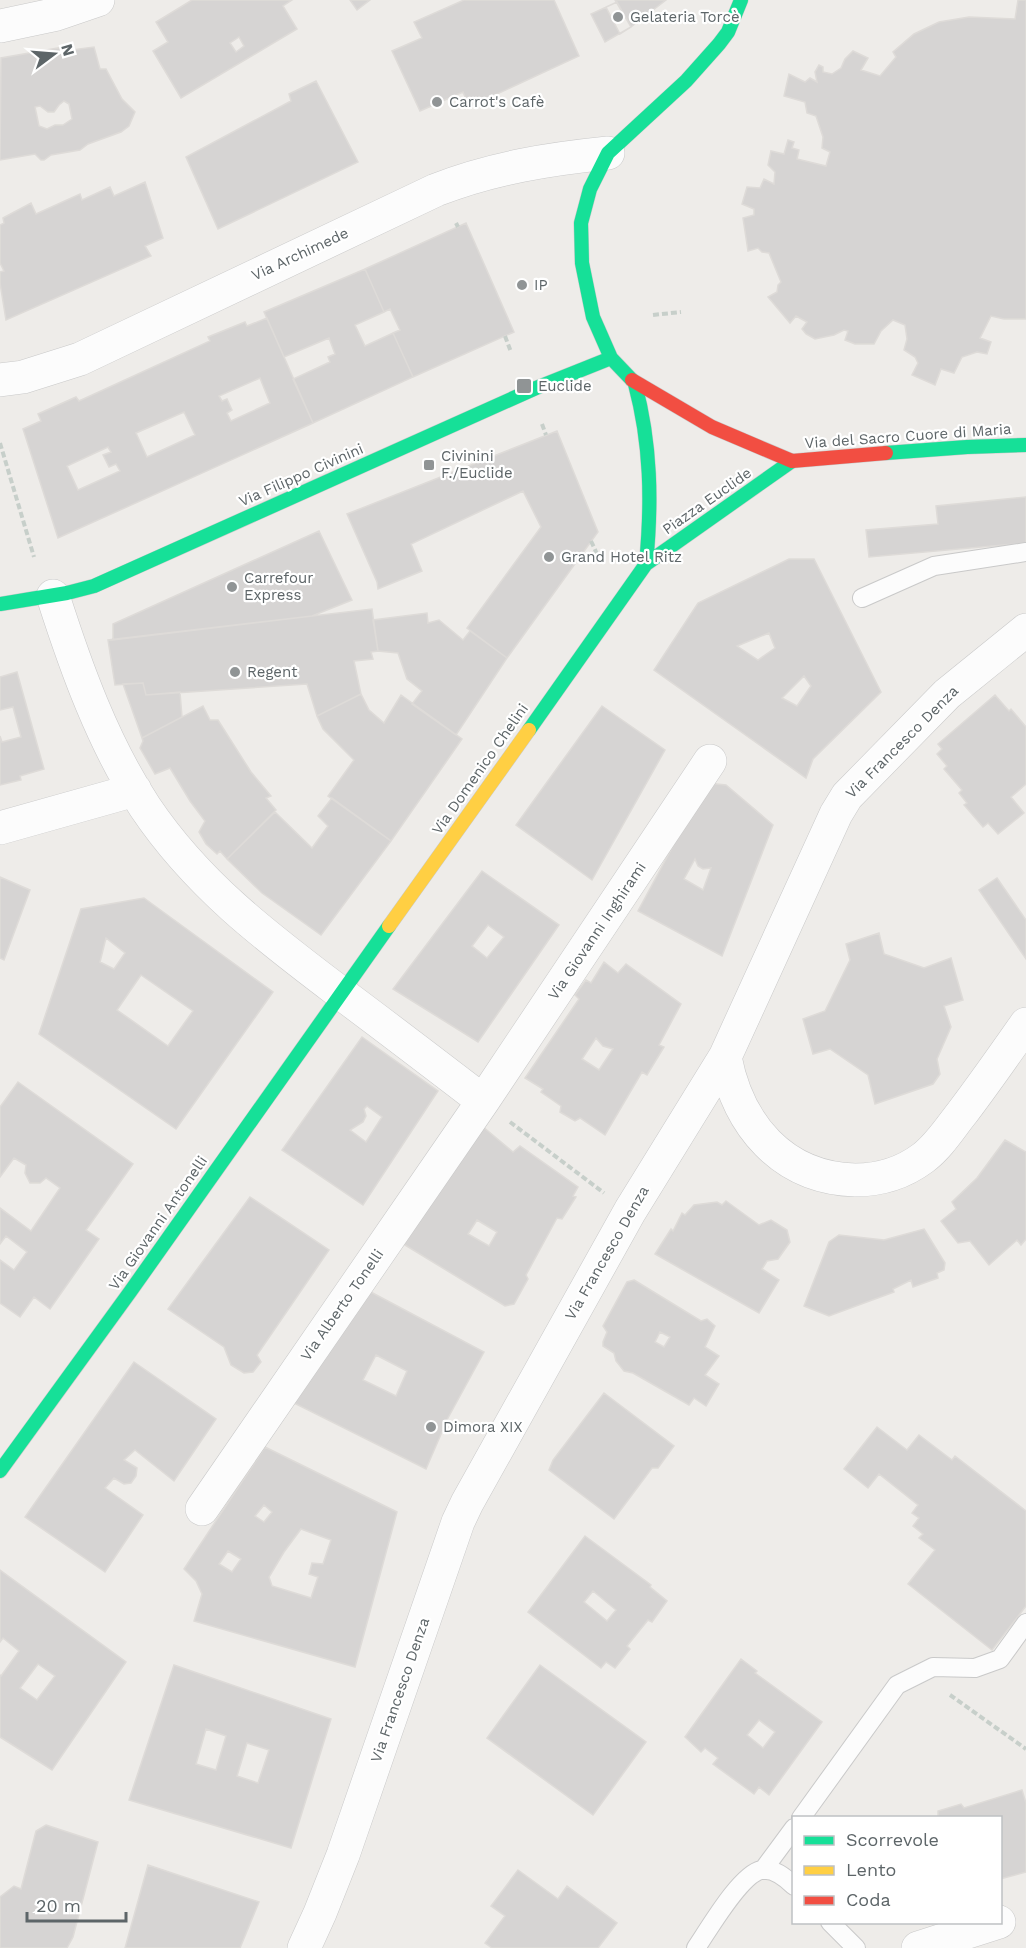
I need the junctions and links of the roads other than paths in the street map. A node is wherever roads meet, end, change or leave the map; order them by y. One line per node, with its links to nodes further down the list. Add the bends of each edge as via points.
1 (98, 0): 3 (street, via 57,14)
2 (741, 0): 4 (street, Piazza Euclide, via 728,32 711,54 668,100)
3 (0, 26)
4 (608, 153): 5 (street, Piazza Euclide, via 584,207 581,236 588,296); 6 (street, Via Archimede, via 536,162 458,181 80,358 23,377)
5 (611, 358): 7 (street, Piazza Euclide); 12 (street, Via Filippo Civinini, via 94,586)
6 (0, 380)
7 (635, 384): 9 (street, Piazza Euclide, via 712,427); 11 (street, Piazza Euclide, via 644,414 651,469)
8 (1026, 445): 9 (street, Via del Sacro Cuore di Maria)
9 (792, 461): 11 (street, Piazza Euclide)
10 (1026, 552): 13 (lane, via 934,566)
11 (646, 564): 19 (street, Via Domenico Chelini)
12 (53, 596): 14 (street, Via Filippo Civinini); 17 (street, via 88,695)
13 (862, 598)
14 (0, 604)
15 (1026, 630): 21 (street, Via Francesco Denza, via 947,694 847,796)
16 (710, 761): 22 (street, Via Giovanni Inghirami)
17 (135, 790): 18 (street); 19 (street, via 211,888 274,943)
18 (0, 828)
19 (341, 993): 22 (street); 23 (street, Via Giovanni Antonelli)
20 (1026, 1024): 21 (street, via 936,1146 899,1173 872,1179 829,1178 801,1168 781,1155 742,1111)
21 (725, 1057): 34 (street, Via Francesco Denza, via 630,1211 458,1522 343,1855)
22 (483, 1101): 24 (street, Via Alberto Tonelli)
23 (0, 1471)
24 (202, 1509)
25 (1026, 1623): 26 (lane, via 1000,1659 975,1668 933,1667 897,1685)
26 (802, 1816)
27 (792, 1831): 28 (lane)
28 (763, 1870): 29 (lane, via 784,1876); 35 (lane, via 741,1884)
29 (792, 1884)
30 (1026, 1914): 31 (street)
31 (1002, 1921)
32 (832, 1924): 36 (lane)
33 (994, 1924): 37 (street)
34 (304, 1948)
35 (696, 1948)
36 (856, 1948)
37 (918, 1948)

